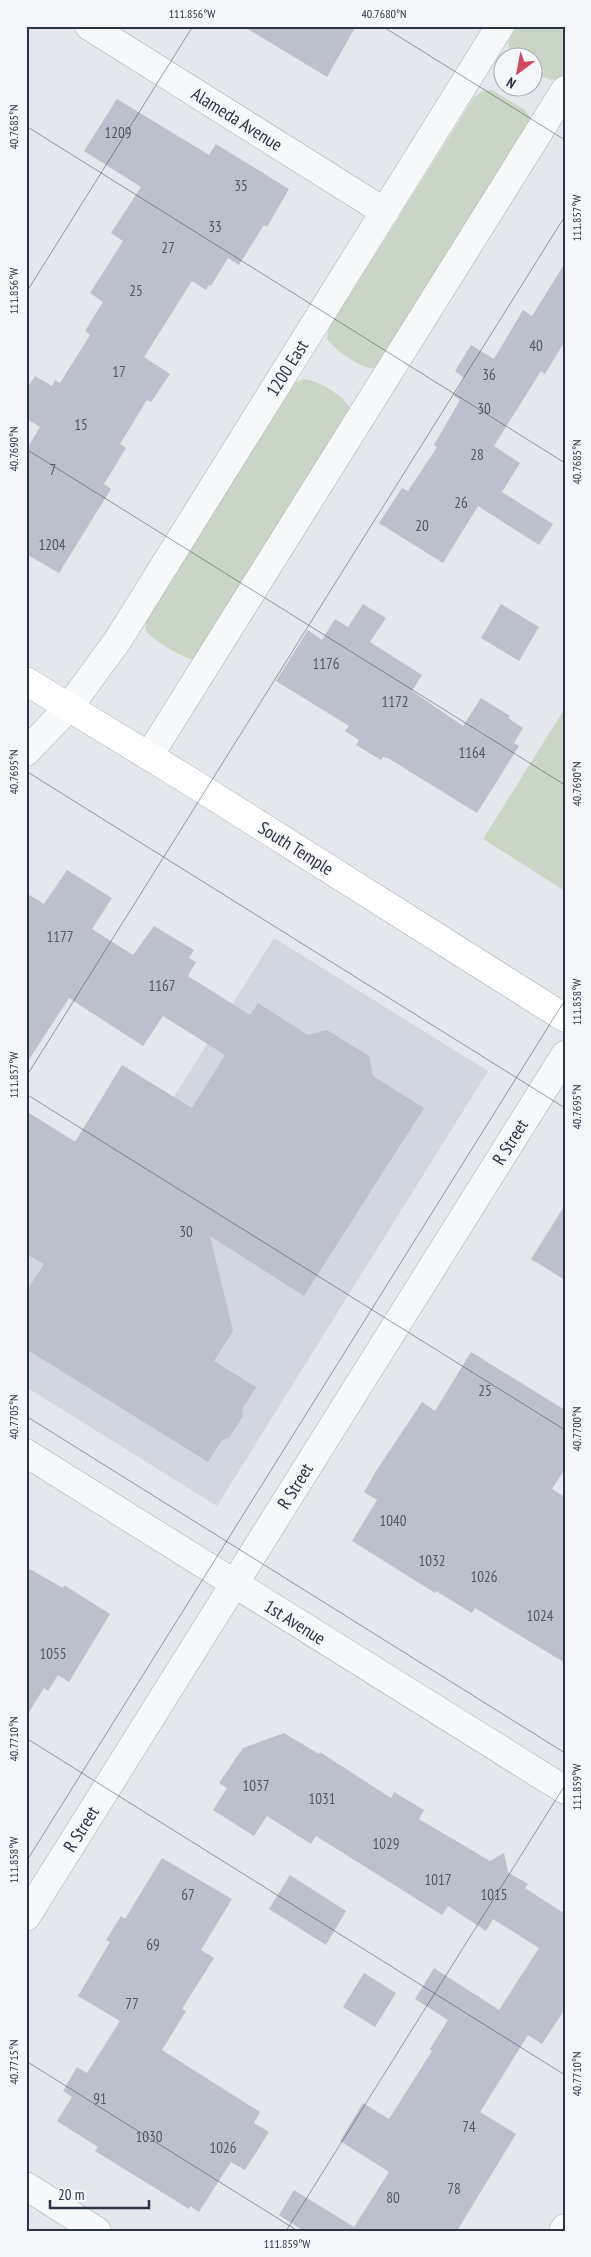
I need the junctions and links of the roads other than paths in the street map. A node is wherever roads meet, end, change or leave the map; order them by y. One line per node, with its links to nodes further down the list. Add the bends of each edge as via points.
1 (89, 26): 4 (street, Alameda Avenue)
2 (500, 26): 4 (street, 1200 East)
3 (565, 90): 8 (street)
4 (384, 212): 6 (street, 1200 East, via 118,640)
5 (26, 681): 6 (main road, South Temple)
6 (69, 707): 7 (street, 1200 East); 8 (main road, South Temple)
7 (26, 752)
8 (149, 756): 9 (main road, South Temple)
9 (565, 1018)
10 (565, 1055): 12 (street, R Street)
11 (26, 1453): 12 (street, 1st Avenue)
12 (234, 1584): 13 (street, 1st Avenue); 14 (street, R Street)
13 (565, 1790)
14 (26, 1917)
15 (26, 2186): 16 (street)
16 (97, 2231)

